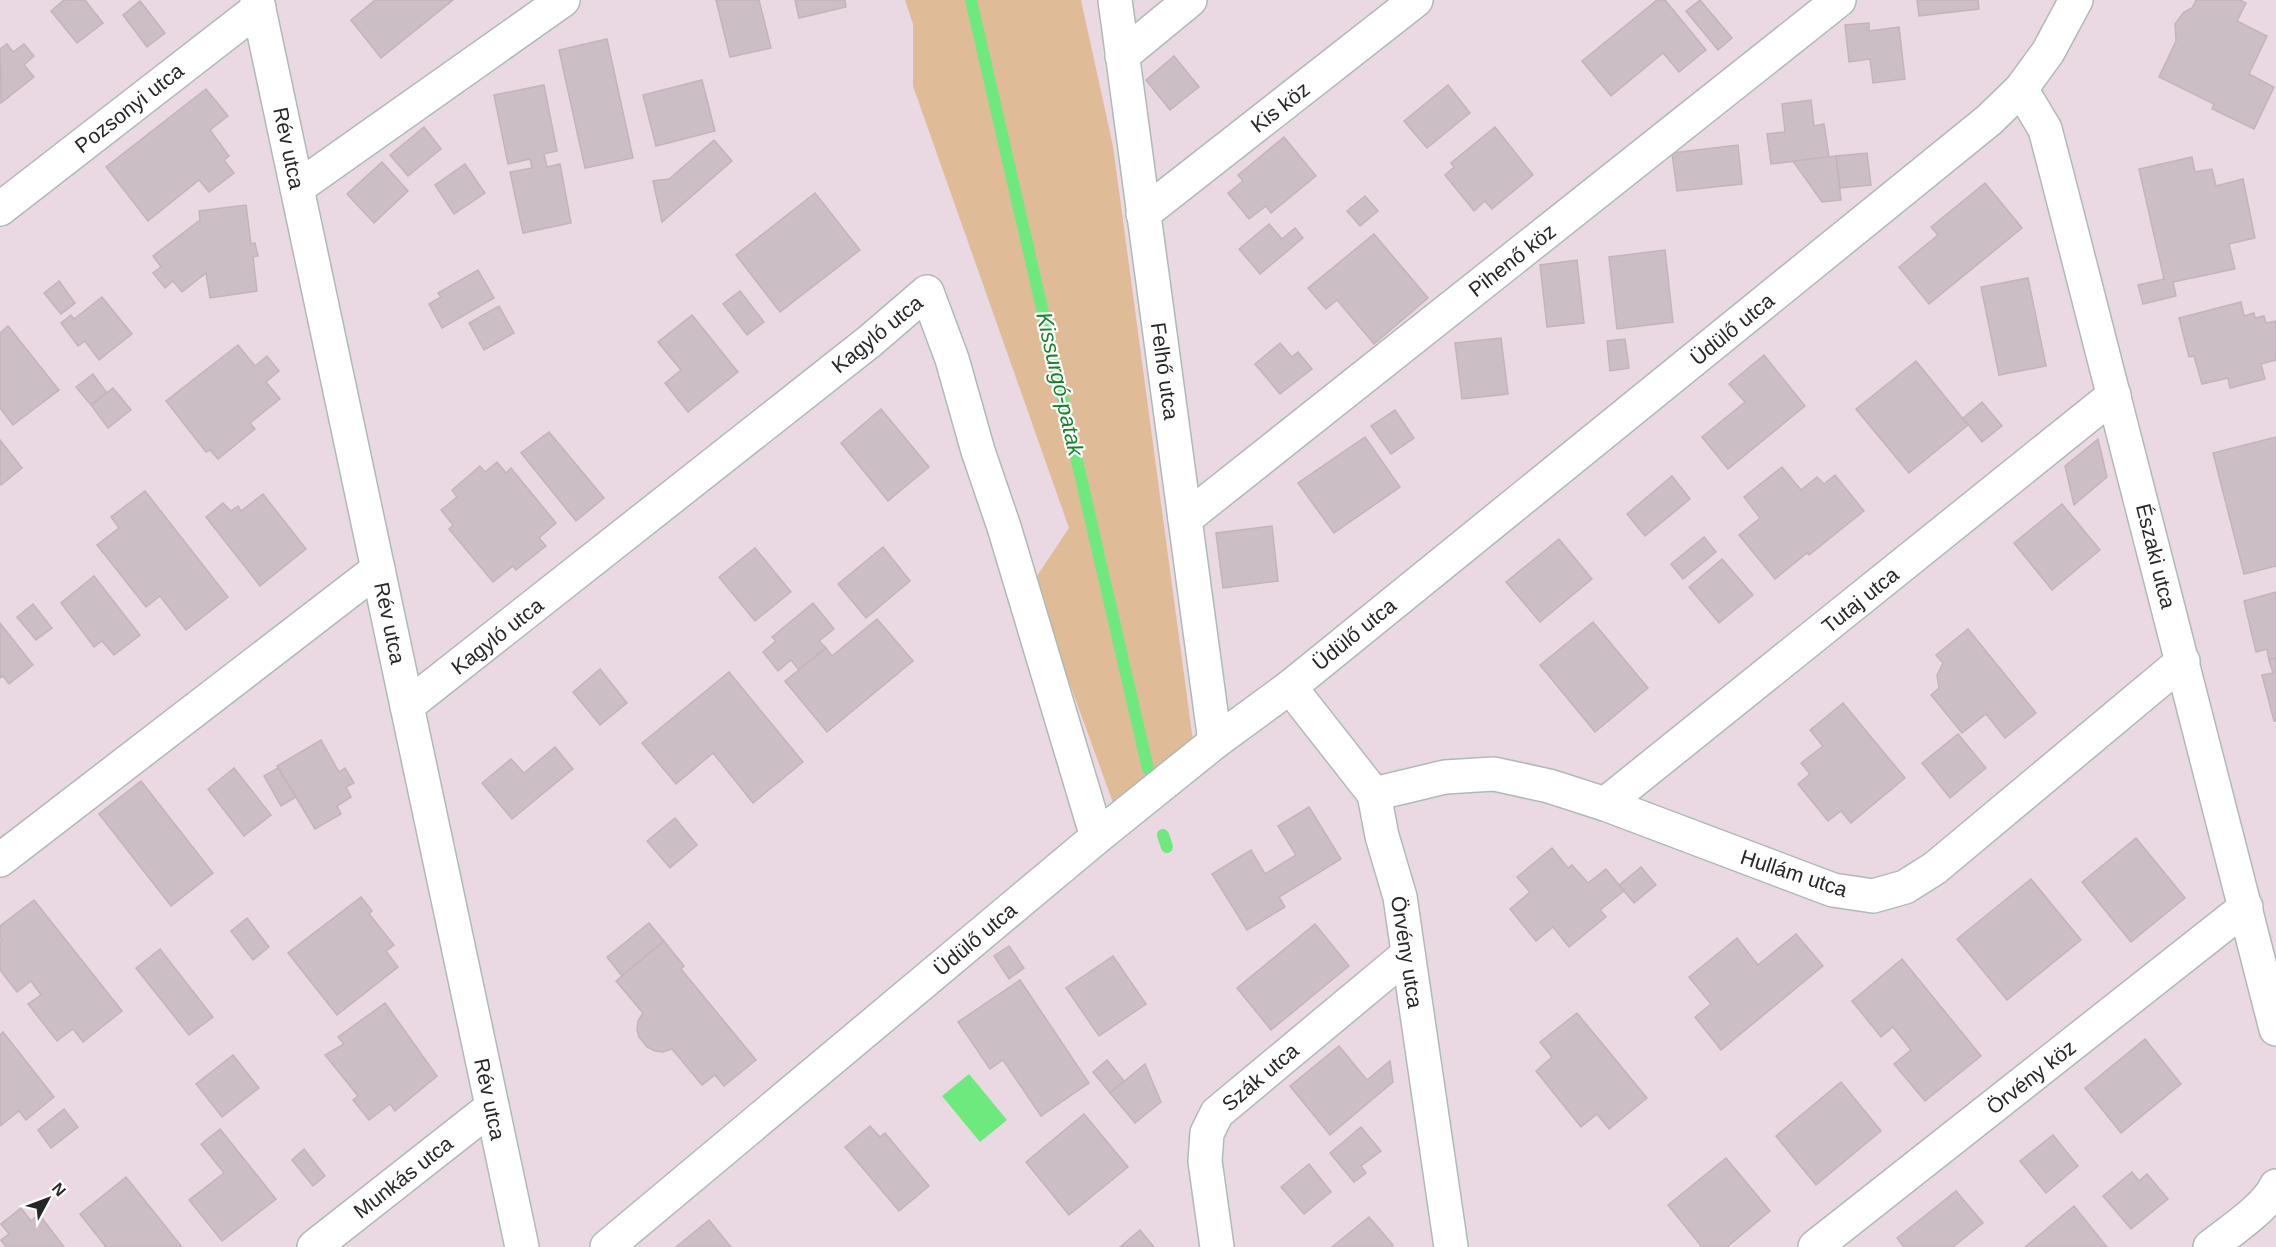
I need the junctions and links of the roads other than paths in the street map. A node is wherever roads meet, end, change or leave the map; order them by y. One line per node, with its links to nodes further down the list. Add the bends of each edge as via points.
1 (563, 0): 10 (street)
2 (1115, 0): 8 (street, Felhő utca)
3 (1190, 0): 8 (street)
4 (1416, 0): 12 (street, Kis köz)
5 (1839, 0): 14 (street, Pihenő köz)
6 (2076, 0): 9 (street, Üdülő utca, via 2048,52)
7 (258, 4): 10 (street, Rév utca); 11 (street, Pozsonyi utca)
8 (1122, 56): 12 (street, Felhő utca)
9 (2021, 89): 13 (street, Északi utca, via 2045,129); 17 (street, Üdülő utca, via 1989,120)
10 (297, 188): 15 (street, Rév utca)
11 (0, 209)
12 (1143, 214): 14 (street, Felhő utca)
13 (2114, 395): 16 (street, Északi utca); 21 (street, Tutaj utca)
14 (1185, 519): 19 (street, Felhő utca)
15 (378, 569): 18 (street, Rév utca); 23 (street)
16 (2183, 661): 21 (street, Hullám utca, via 1935,868 1905,887 1873,896 1833,890); 24 (street, Északi utca)
17 (1290, 687): 19 (street, Üdülő utca); 20 (street, Örvény utca)
18 (407, 706): 22 (street, Kagyló utca, via 927,292 952,359); 28 (street, Rév utca)
19 (1215, 742): 22 (street, Üdülő utca)
20 (1374, 794): 21 (street, Hullám utca, via 1445,777 1494,774); 25 (street, Örvény utca, via 1400,897)
21 (1605, 804)
22 (1096, 837): 32 (street, Üdülő utca)
23 (0, 860)
24 (2246, 907): 26 (street, Északi utca); 35 (street, Örvény köz)
25 (1408, 954): 33 (street, Szák utca, via 1217,1113 1207,1133 1205,1161); 34 (street, Örvény utca)
26 (2270, 979): 27 (street, Északi utca)
27 (2276, 1029)
28 (492, 1107): 30 (street, Munkás utca); 31 (street, Rév utca)
29 (2276, 1186): 36 (street, via 2253,1213)
30 (314, 1247)
31 (522, 1247)
32 (607, 1247)
33 (1217, 1247)
34 (1451, 1247)
35 (1815, 1247)
36 (2210, 1247)

